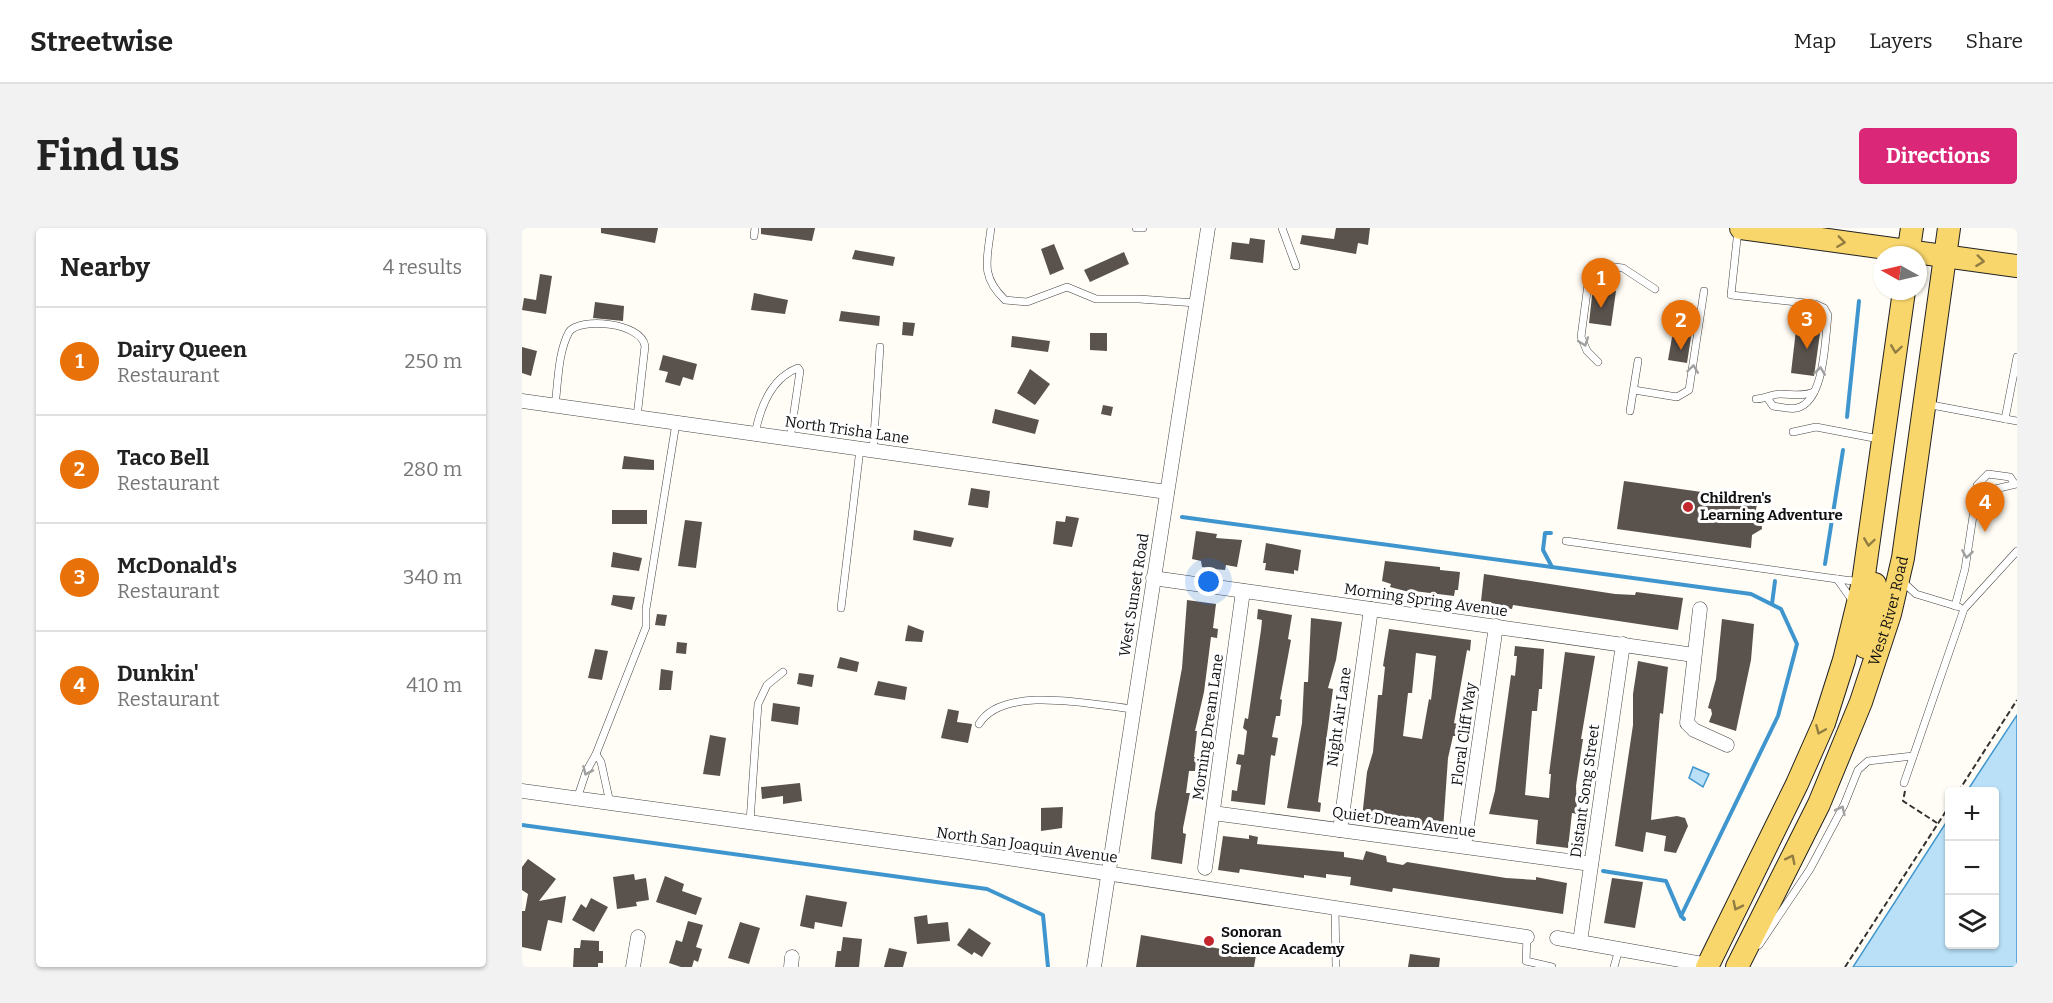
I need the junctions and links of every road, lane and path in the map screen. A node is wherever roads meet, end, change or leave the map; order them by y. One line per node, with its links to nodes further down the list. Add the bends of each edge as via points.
1 (991, 228): 18 (lane, via 987,274 1005,300 1027,302 1067,287 1096,299)
2 (1136, 228): 3 (lane)
3 (1143, 228)
4 (1208, 228): 18 (street, West Sunset Road)
5 (1282, 228): 13 (lane)
6 (1740, 228): 10 (main road, one-way to 10); 24 (lane, one-way to 6, via 1828,315 1815,304 1731,295)
7 (1912, 228): 9 (main road)
8 (1949, 228): 12 (main road, West River Road)
9 (1909, 246)
10 (1873, 248)
11 (1927, 255): 12 (main road)
12 (1944, 256): 14 (main road, one-way to 14); 28 (main road, West River Road)
13 (1296, 266)
14 (2017, 266)
15 (1655, 289): 22 (lane, one-way to 22, via 1623,268 1606,266 1595,272 1588,284 1581,337)
16 (1704, 291): 23 (lane, one-way to 16, via 1677,397 1689,390)
17 (1903, 300): 38 (main road, West River Road, one-way to 38)
18 (1196, 303): 41 (street, West Sunset Road)
19 (880, 346): 39 (lane)
20 (2017, 357): 32 (lane)
21 (1638, 361): 23 (lane)
22 (1598, 362)
23 (1634, 390): 30 (lane)
24 (1816, 392): 26 (lane, via 1804,396 1776,394); 26 (lane, via 1795,409 1773,406)
25 (1756, 399): 26 (lane)
26 (1768, 399)
27 (522, 401): 29 (street, North Trisha Lane)
28 (1924, 404): 32 (lane); 45 (main road, West River Road)
29 (555, 406): 31 (street, North Trisha Lane); 31 (lane, via 570,330 581,324 624,326 638,332 645,346)
30 (1630, 411)
31 (637, 417): 34 (street, North Trisha Lane)
32 (2006, 419): 33 (lane)
33 (2017, 421)
34 (676, 423): 36 (street, North Trisha Lane); 65 (lane, via 646,627)
35 (1793, 432): 38 (lane, via 1816,427)
36 (755, 434): 37 (street, North Trisha Lane); 37 (lane, via 765,399 788,372 798,368)
37 (790, 439): 39 (street, North Trisha Lane)
38 (1883, 440): 48 (main road, West River Road, one-way to 48)
39 (866, 450): 41 (street, North Trisha Lane); 51 (lane)
40 (2015, 483): 42 (lane, via 1982,492); 42 (lane, via 2010,477 1982,477)
41 (1167, 492): 46 (street, West Sunset Road)
42 (1975, 503): 50 (lane, one-way to 50)
43 (1566, 541): 47 (lane)
44 (2017, 550): 54 (lane)
45 (1899, 577): 50 (lane, via 1916,594); 63 (main road, West River Road, via 1871,674)
46 (1154, 578): 49 (street, Morning Spring Avenue); 61 (street, West Sunset Road)
47 (1838, 579): 48 (lane); 55 (lane)
48 (1863, 582): 55 (main road, West River Road); 63 (main road, via 1875,584 1876,600 1847,711)
49 (1243, 591): 52 (street, Morning Spring Avenue); 73 (street, Morning Dream Lane)
50 (1955, 606): 54 (lane)
51 (841, 608)
52 (1371, 609): 56 (street, Morning Spring Avenue); 76 (street, Night Air Lane)
53 (1700, 609): 58 (street)
54 (1964, 609): 66 (lane)
55 (1857, 615): 87 (main road, West River Road, one-way to 87, via 1824,723)
56 (1496, 626): 57 (street, Morning Spring Avenue); 77 (street, Floral Cliff Way)
57 (1623, 644): 58 (street, Morning Spring Avenue); 78 (street, Distant Song Street)
58 (1694, 654): 64 (street, via 1686,723)
59 (783, 672): 74 (lane, via 767,685 758,704)
60 (2017, 700): 68 (path)
61 (1132, 709): 62 (lane, via 1045,699 1000,705); 80 (street, West Sunset Road)
62 (979, 724)
63 (1848, 733): 93 (main road, West River Road, one-way to 63, via 1819,804)
64 (1727, 746)
65 (596, 754): 70 (lane, one-way to 70); 71 (lane)
66 (1913, 756): 67 (lane); 94 (lane, one-way to 66, via 1810,869 1858,770 1868,761)
67 (1904, 783): 75 (path, via 1903,801)
68 (1961, 787)
69 (522, 791): 70 (street, North San Joaquin Avenue)
70 (577, 799): 71 (street, North San Joaquin Avenue)
71 (610, 803): 74 (street, North San Joaquin Avenue)
72 (1945, 812): 75 (path)
73 (1213, 813): 76 (street, Quiet Dream Avenue); 79 (street, Morning Dream Lane)
74 (750, 822): 80 (street, North San Joaquin Avenue)
75 (1937, 823): 95 (path)
76 (1340, 830): 77 (street, Quiet Dream Avenue)
77 (1464, 846): 78 (street, Quiet Dream Avenue)
78 (1591, 864): 85 (street, Distant Song Street)
79 (1205, 868)
80 (1107, 873): 81 (street, North San Joaquin Avenue); 89 (street, West Sunset Road)
81 (1335, 908): 82 (street, North San Joaquin Avenue); 90 (lane)
82 (1527, 937): 91 (lane, via 1526,961)
83 (638, 938): 88 (street)
84 (1557, 938): 85 (street)
85 (1580, 942): 86 (street)
86 (1619, 948): 87 (street); 92 (lane)
87 (1709, 966)
88 (633, 967)
89 (1094, 967)
90 (1336, 967)
91 (1552, 967)
92 (1614, 967)
93 (1737, 967)
94 (1744, 967)
95 (1845, 967)

